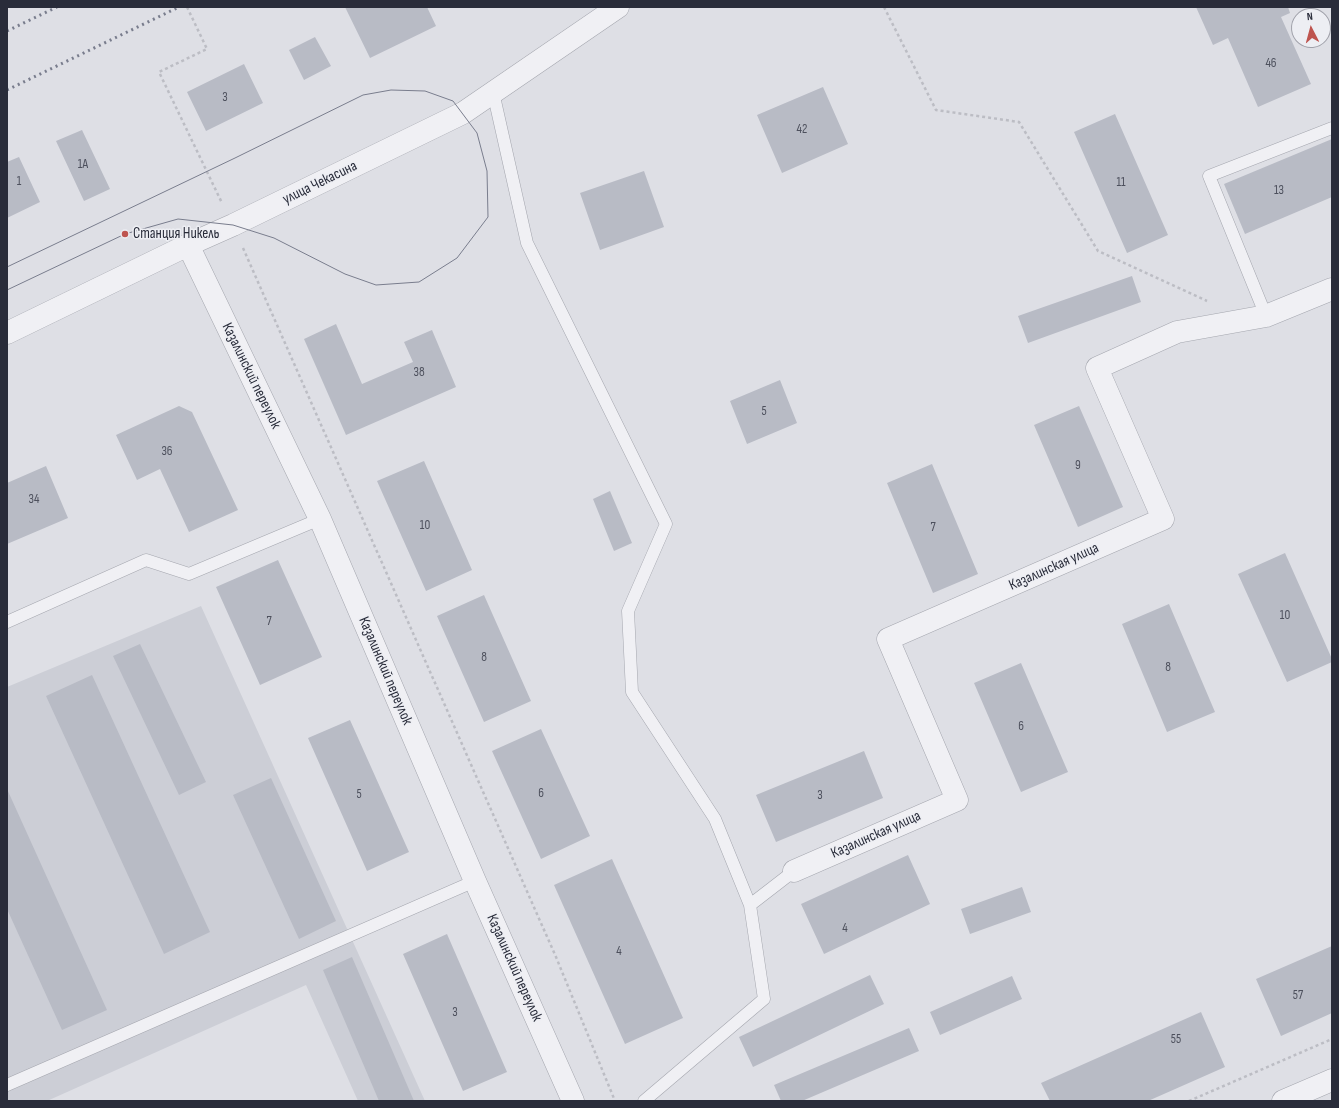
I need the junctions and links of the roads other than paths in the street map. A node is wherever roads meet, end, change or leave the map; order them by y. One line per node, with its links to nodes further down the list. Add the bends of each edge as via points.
1 (618, 7): 2 (street, улица Чекасина)
2 (492, 92): 4 (street, улица Чекасина, via 463,113); 12 (lane, via 528,243 666,524 628,611 632,692 715,820)
3 (1332, 128): 6 (lane, via 1209,176)
4 (188, 245): 7 (street, улица Чекасина); 8 (street, Казалинский переулок)
5 (1332, 289): 6 (street, Казалинская улица)
6 (1266, 316): 10 (street, Казалинская улица, via 1176,332 1098,368 1163,519 888,639 957,800)
7 (7, 333)
8 (320, 519): 9 (lane, via 189,574 146,560); 11 (street, Казалинский переулок)
9 (7, 622)
10 (794, 871): 12 (lane)
11 (475, 882): 14 (lane); 15 (street, Казалинский переулок)
12 (750, 905): 16 (lane, via 764,999)
13 (1332, 1080): 17 (street)
14 (7, 1085)
15 (573, 1101)
16 (644, 1101)
17 (1283, 1101)

